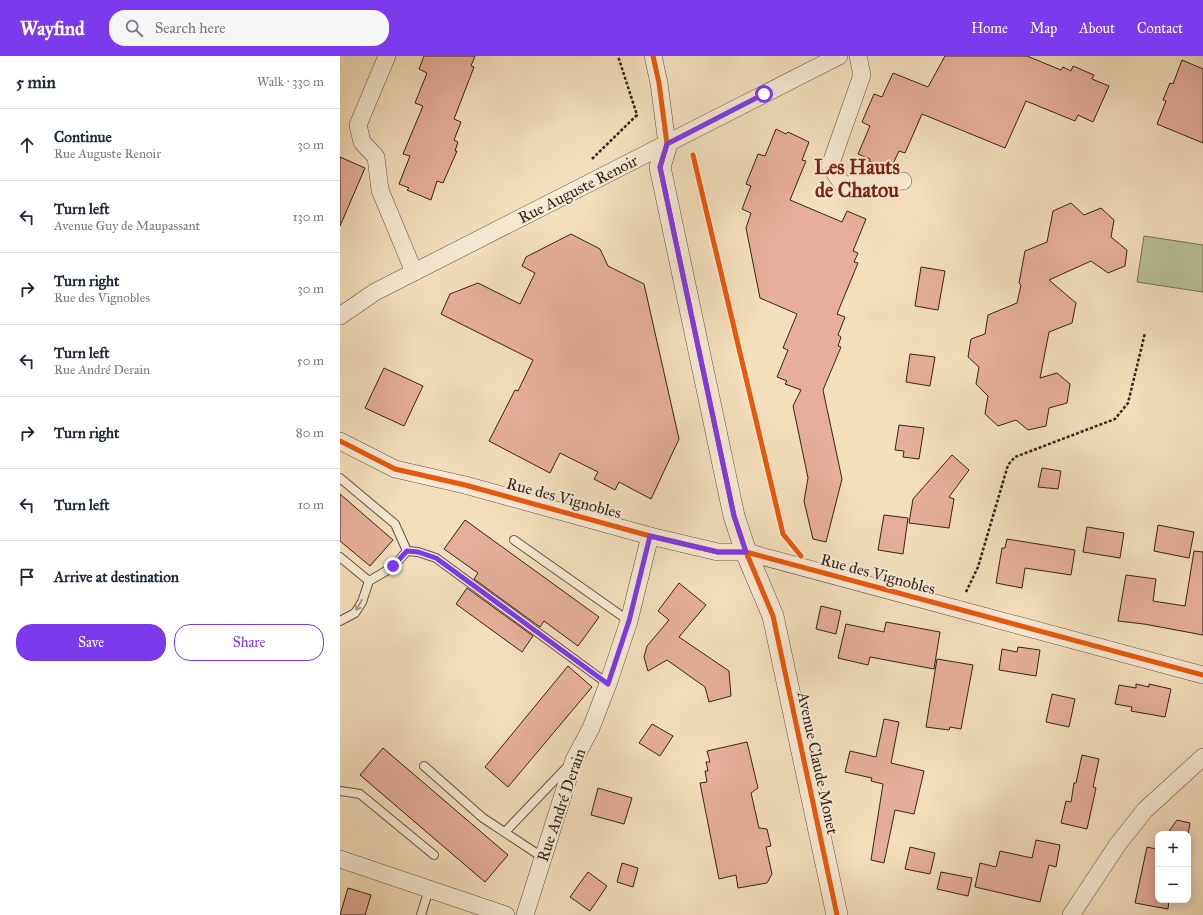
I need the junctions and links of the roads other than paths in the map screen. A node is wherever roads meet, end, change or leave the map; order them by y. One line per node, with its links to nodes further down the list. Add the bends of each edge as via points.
1 (387, 56): 7 (street, via 358,125 362,142 376,157 380,190)
2 (653, 56): 5 (street)
3 (839, 56): 5 (street, Rue Auguste Renoir)
4 (858, 56): 6 (street, via 862,75 830,166 843,185)
5 (667, 144): 7 (street, Rue Auguste Renoir); 14 (street, Avenue Claude Monet, via 660,167 734,516)
6 (903, 181)
7 (414, 272): 8 (street, Rue Auguste Renoir, via 375,292)
8 (340, 316)
9 (340, 441): 11 (street, Rue des Vignobles, via 394,469 465,484)
10 (340, 478): 13 (lane, via 395,524)
11 (650, 536): 14 (street, Rue des Vignobles, via 718,552); 18 (street, Rue André Derain)
12 (514, 540): 18 (lane)
13 (407, 551): 16 (lane, via 393,566); 20 (lane, via 436,558)
14 (746, 552): 19 (street, Rue des Vignobles); 33 (street, Avenue Claude Monet, via 772,616)
15 (340, 557): 16 (lane)
16 (369, 581): 17 (lane, one-way to 17, via 362,602 355,613)
17 (340, 621)
18 (629, 621): 20 (street, Rue André Derain)
19 (1203, 675)
20 (608, 684): 22 (street, Rue André Derain, via 592,728)
21 (1203, 757): 34 (street, via 1145,810 1118,844)
22 (574, 760): 25 (lane); 27 (street, Rue André Derain)
23 (424, 766): 25 (lane, via 483,818)
24 (340, 791): 26 (lane, via 360,794)
25 (505, 832): 27 (lane)
26 (434, 855)
27 (542, 857): 32 (street, Rue André Derain)
28 (340, 859): 29 (street)
29 (429, 889): 30 (lane); 31 (street)
30 (421, 915)
31 (506, 915)
32 (525, 915)
33 (837, 915)
34 (1071, 915)

